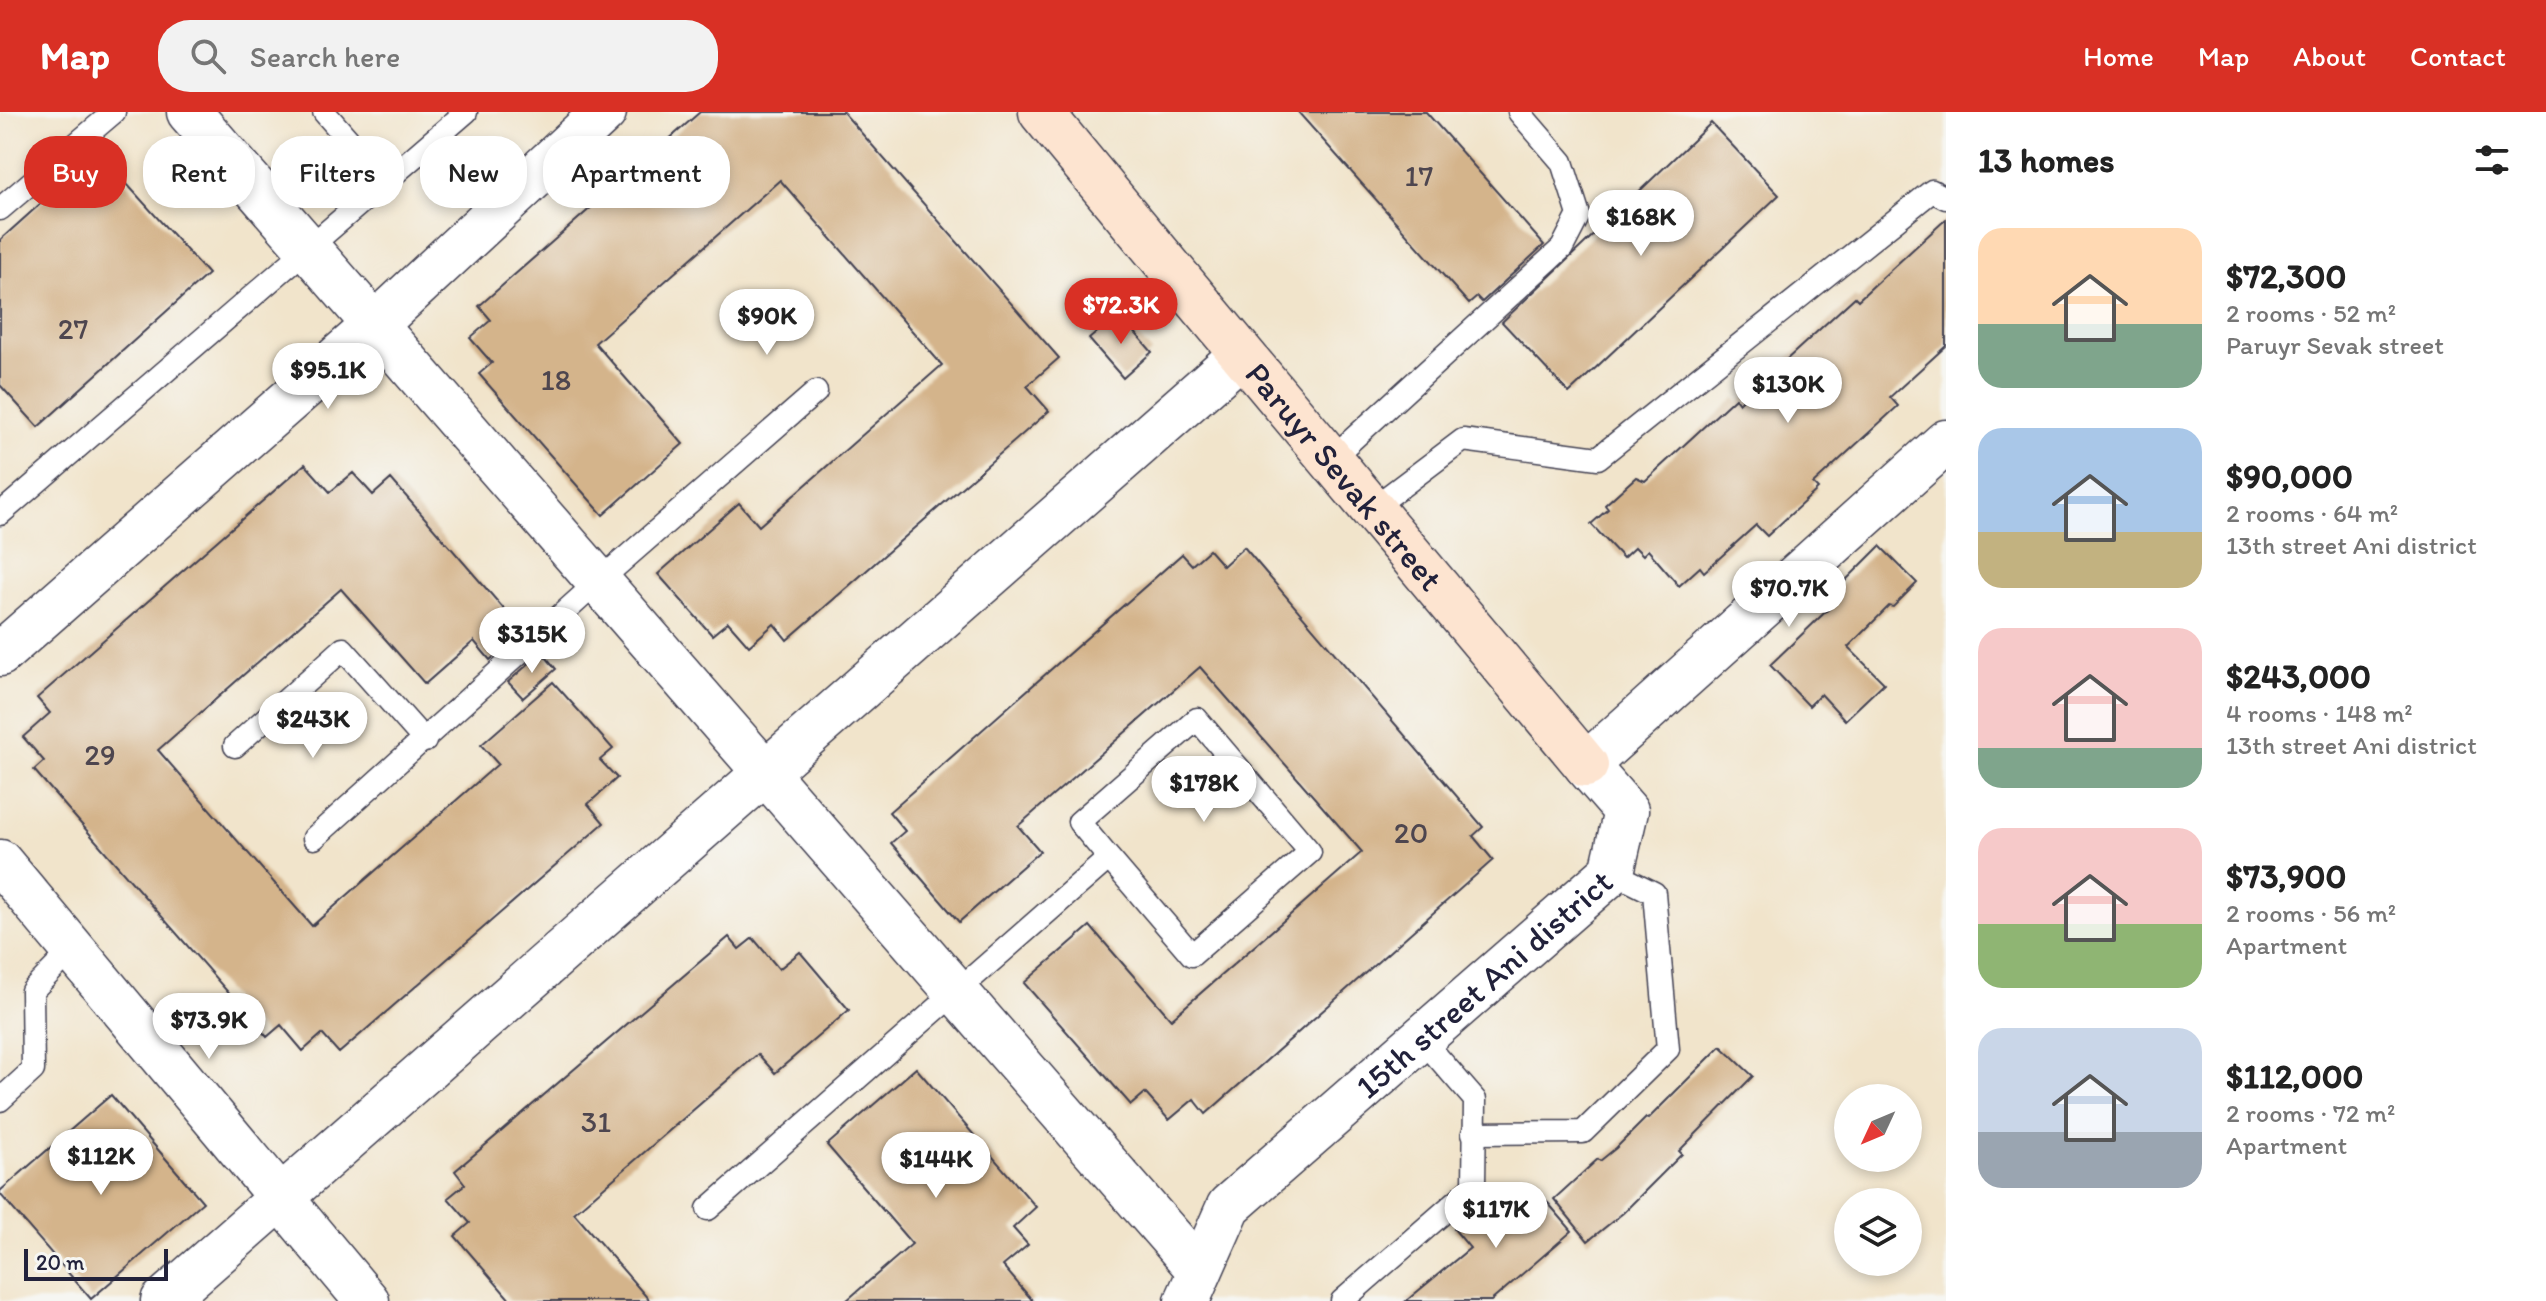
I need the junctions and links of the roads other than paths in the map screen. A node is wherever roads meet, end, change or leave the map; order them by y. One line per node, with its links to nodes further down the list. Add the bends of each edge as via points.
1 (114, 112): 12 (lane)
2 (189, 112): 13 (street)
3 (324, 112): 8 (lane)
4 (466, 112): 9 (lane)
5 (604, 112): 14 (street)
6 (1041, 112): 15 (street, Paruyr Sevak street)
7 (1519, 112): 18 (lane, via 1562,162 1579,215 1562,248)
8 (345, 136)
9 (404, 166)
10 (1946, 198): 19 (lane, via 1932,191 1598,458 1463,440)
11 (355, 208): 13 (lane)
12 (0, 209)
13 (309, 248): 14 (street); 20 (lane)
14 (375, 325): 21 (street); 22 (street)
15 (1241, 355): 18 (street, Paruyr Sevak street); 26 (street)
16 (816, 392): 21 (lane)
17 (1946, 442): 25 (street)
18 (1331, 459): 19 (street, Paruyr Sevak street)
19 (1373, 508): 25 (street, Paruyr Sevak street)
20 (0, 514)
21 (599, 581): 23 (lane); 26 (street)
22 (0, 654)
23 (425, 741): 24 (lane, via 343,649); 27 (lane)
24 (235, 746)
25 (1586, 765): 30 (street, 15th street Ani district, via 1626,811)
26 (765, 771): 32 (street); 36 (street)
27 (314, 838)
28 (1109, 858): 28 (lane, via 1079,822 1197,719 1310,852 1192,955); 32 (lane)
29 (0, 862): 31 (street)
30 (1612, 872): 33 (street, 15th street Ani district); 35 (lane, via 1654,893 1668,1049 1583,1132)
31 (72, 950): 34 (lane, via 32,991 33,1070); 36 (street)
32 (955, 990): 37 (lane); 38 (street)
33 (1421, 1038): 35 (lane, via 1475,1100); 38 (street, 15th street Ani district, via 1229,1206)
34 (0, 1100)
35 (1473, 1133): 41 (lane, via 1474,1186)
36 (280, 1199): 39 (street); 40 (street)
37 (708, 1209)
38 (1194, 1286)
39 (163, 1301)
40 (367, 1301)
41 (1342, 1301)

